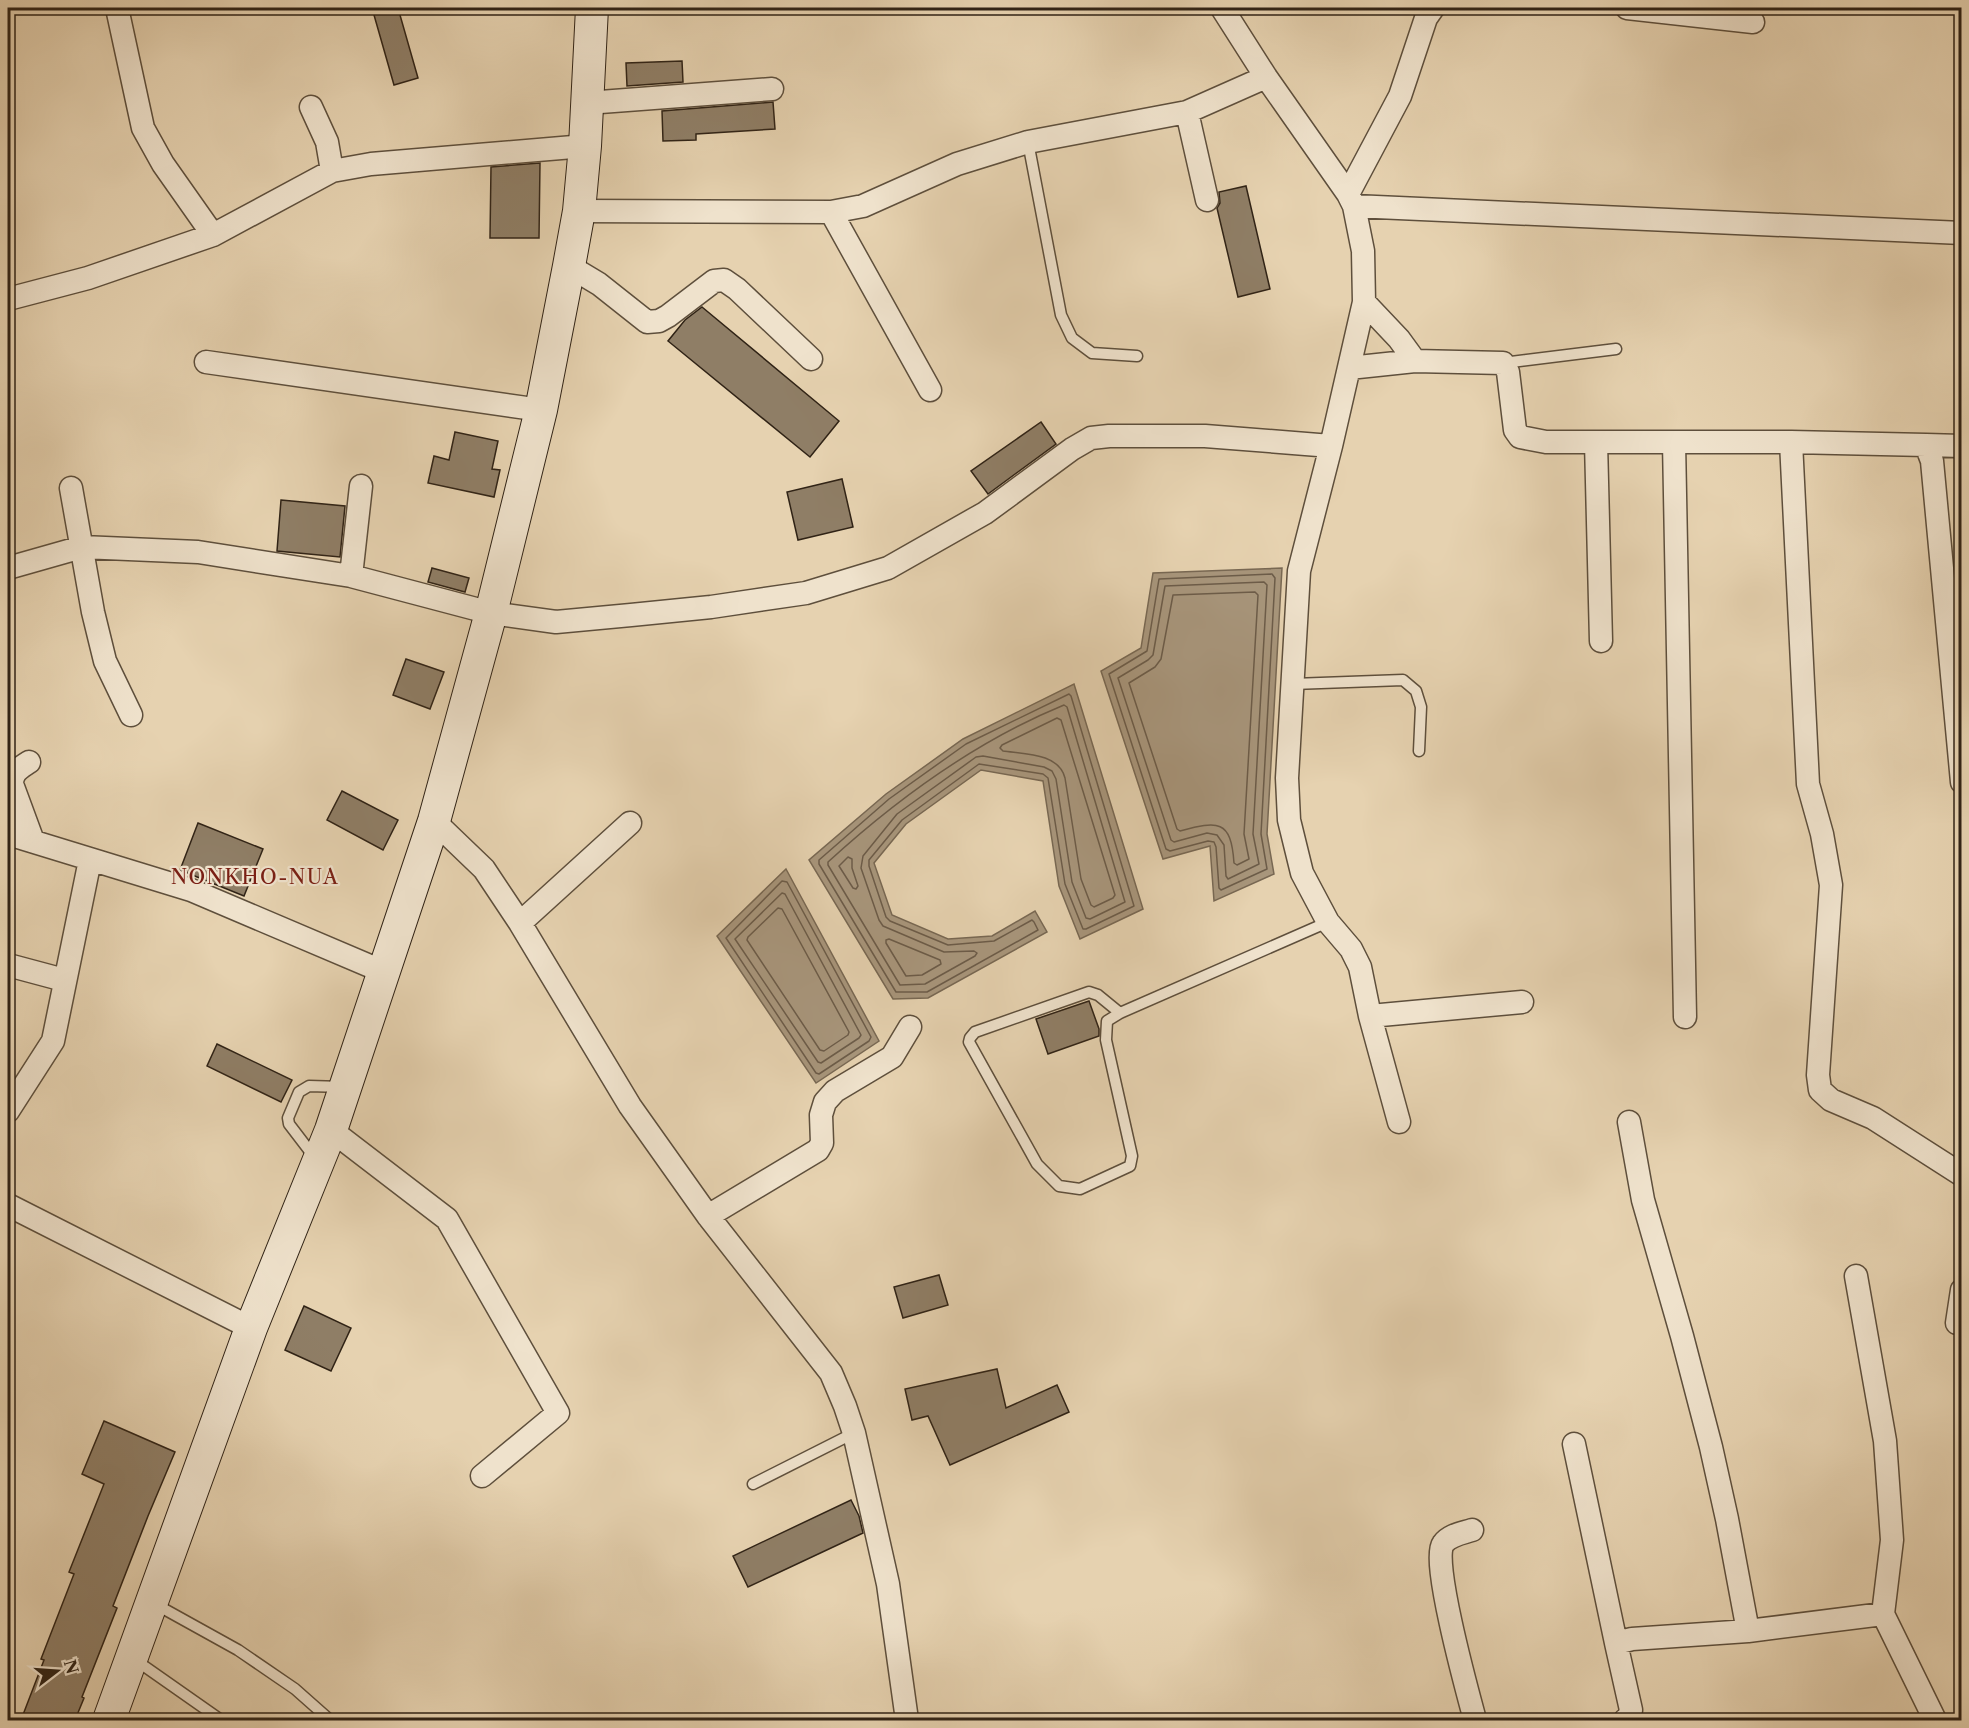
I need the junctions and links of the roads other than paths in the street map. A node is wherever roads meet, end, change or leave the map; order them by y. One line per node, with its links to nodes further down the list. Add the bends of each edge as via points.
1 (117, 8): 20 (street, via 143,128)
2 (592, 8): 9 (main road)
3 (1222, 8): 7 (street)
4 (1433, 8): 16 (street, via 1426,18 1400,96)
5 (1627, 8): 6 (street)
6 (1753, 22)
7 (1266, 77): 11 (street); 16 (street)
8 (772, 88): 9 (street)
9 (587, 103): 13 (main road)
10 (311, 107): 14 (street, via 327,142)
11 (1187, 112): 12 (street); 15 (street)
12 (1028, 142): 18 (street, via 957,164 862,206); 25 (lane, via 1061,315 1072,338 1092,352)
13 (585, 146): 14 (street, via 371,164); 17 (main road)
14 (332, 171): 20 (street)
15 (1207, 200)
16 (1351, 200): 19 (street); 23 (street, via 1364,250)
17 (579, 211): 18 (street); 21 (main road)
18 (831, 212): 31 (street)
19 (1962, 233)
20 (213, 235): 22 (street, via 88,278)
21 (570, 266): 26 (street, via 647,322 659,321 714,281 724,280); 32 (main road)
22 (8, 299)
23 (1364, 302): 28 (street); 30 (street)
24 (1616, 349): 29 (lane)
25 (1137, 356)
26 (811, 359)
27 (206, 362): 32 (street)
28 (1415, 362): 29 (street); 30 (street)
29 (1503, 363): 33 (street, via 1508,372 1515,430 1520,437 1546,442)
30 (1349, 368): 37 (street)
31 (930, 390)
32 (541, 410): 44 (main road)
33 (1596, 442): 34 (street); 45 (street)
34 (1674, 442): 35 (street); 64 (street)
35 (1791, 442): 36 (street); 72 (street, via 1808,784 1831,885 1820,1090 1831,1100 1873,1118)
36 (1926, 445): 38 (street); 50 (street, via 1932,461)
37 (1331, 446): 44 (street, via 1205,436 1091,438 985,513 888,568 806,593 556,622); 46 (street, via 1299,571)
38 (1962, 446)
39 (361, 486): 43 (street)
40 (71, 488): 41 (street)
41 (82, 547): 42 (street); 43 (street, via 198,552); 47 (street, via 105,661)
42 (8, 568)
43 (351, 576): 44 (street)
44 (491, 613): 51 (main road)
45 (1601, 641)
46 (1293, 684): 48 (lane, via 1402,680 1416,691 1421,707); 56 (street, via 1287,778 1289,820 1302,873)
47 (131, 715)
48 (1419, 752)
49 (30, 762): 54 (street, via 14,772 12,784)
50 (1962, 782)
51 (434, 821): 57 (street, via 484,869); 59 (main road)
52 (630, 823): 57 (street)
53 (8, 825): 54 (street, via 12,834)
54 (33, 841): 55 (street)
55 (90, 860): 59 (street, via 191,890); 60 (street)
56 (1328, 922): 62 (lane); 63 (street, via 1351,949 1360,967)
57 (520, 923): 74 (street, via 630,1106)
58 (8, 965): 60 (street)
59 (384, 972): 66 (main road)
60 (64, 980): 67 (street, via 53,1041)
61 (1522, 1002): 63 (street)
62 (1120, 1013): 62 (lane, via 1089,992 975,1032 970,1038 1037,1164 1059,1186 1080,1189 1130,1166 1132,1156 1106,1040 1107,1021)
63 (1370, 1016): 68 (street)
64 (1685, 1017)
65 (910, 1027): 74 (street, via 892,1057 835,1090 825,1102 818,1150)
66 (346, 1087): 70 (main road); 71 (lane, via 304,1088 288,1118 291,1129)
67 (8, 1111)
68 (1399, 1122)
69 (1629, 1122): 86 (street, via 1643,1200 1711,1448)
70 (331, 1130): 71 (main road); 81 (street, via 447,1219 558,1413)
71 (318, 1162): 78 (main road)
72 (1962, 1175)
73 (8, 1205): 78 (street)
74 (708, 1216): 79 (street, via 831,1373)
75 (1856, 1276): 85 (street, via 1886,1451 1892,1540)
76 (1962, 1290): 77 (street)
77 (1957, 1323)
78 (251, 1328): 84 (main road)
79 (854, 1433): 82 (lane); 92 (street, via 888,1584)
80 (1574, 1444): 87 (street)
81 (482, 1476)
82 (753, 1484)
83 (1473, 1530): 93 (street, via 1450,1538 1442,1545 1441,1555 1443,1582)
84 (152, 1602): 88 (main road); 91 (lane, via 238,1650 295,1689)
85 (1883, 1614): 86 (street); 95 (street)
86 (1748, 1631): 87 (street)
87 (1616, 1643): 94 (street, via 1631,1710)
88 (131, 1657): 89 (main road); 90 (lane)
89 (109, 1720)
90 (221, 1720)
91 (330, 1720)
92 (907, 1720)
93 (1475, 1720)
94 (1625, 1720)
95 (1935, 1720)

